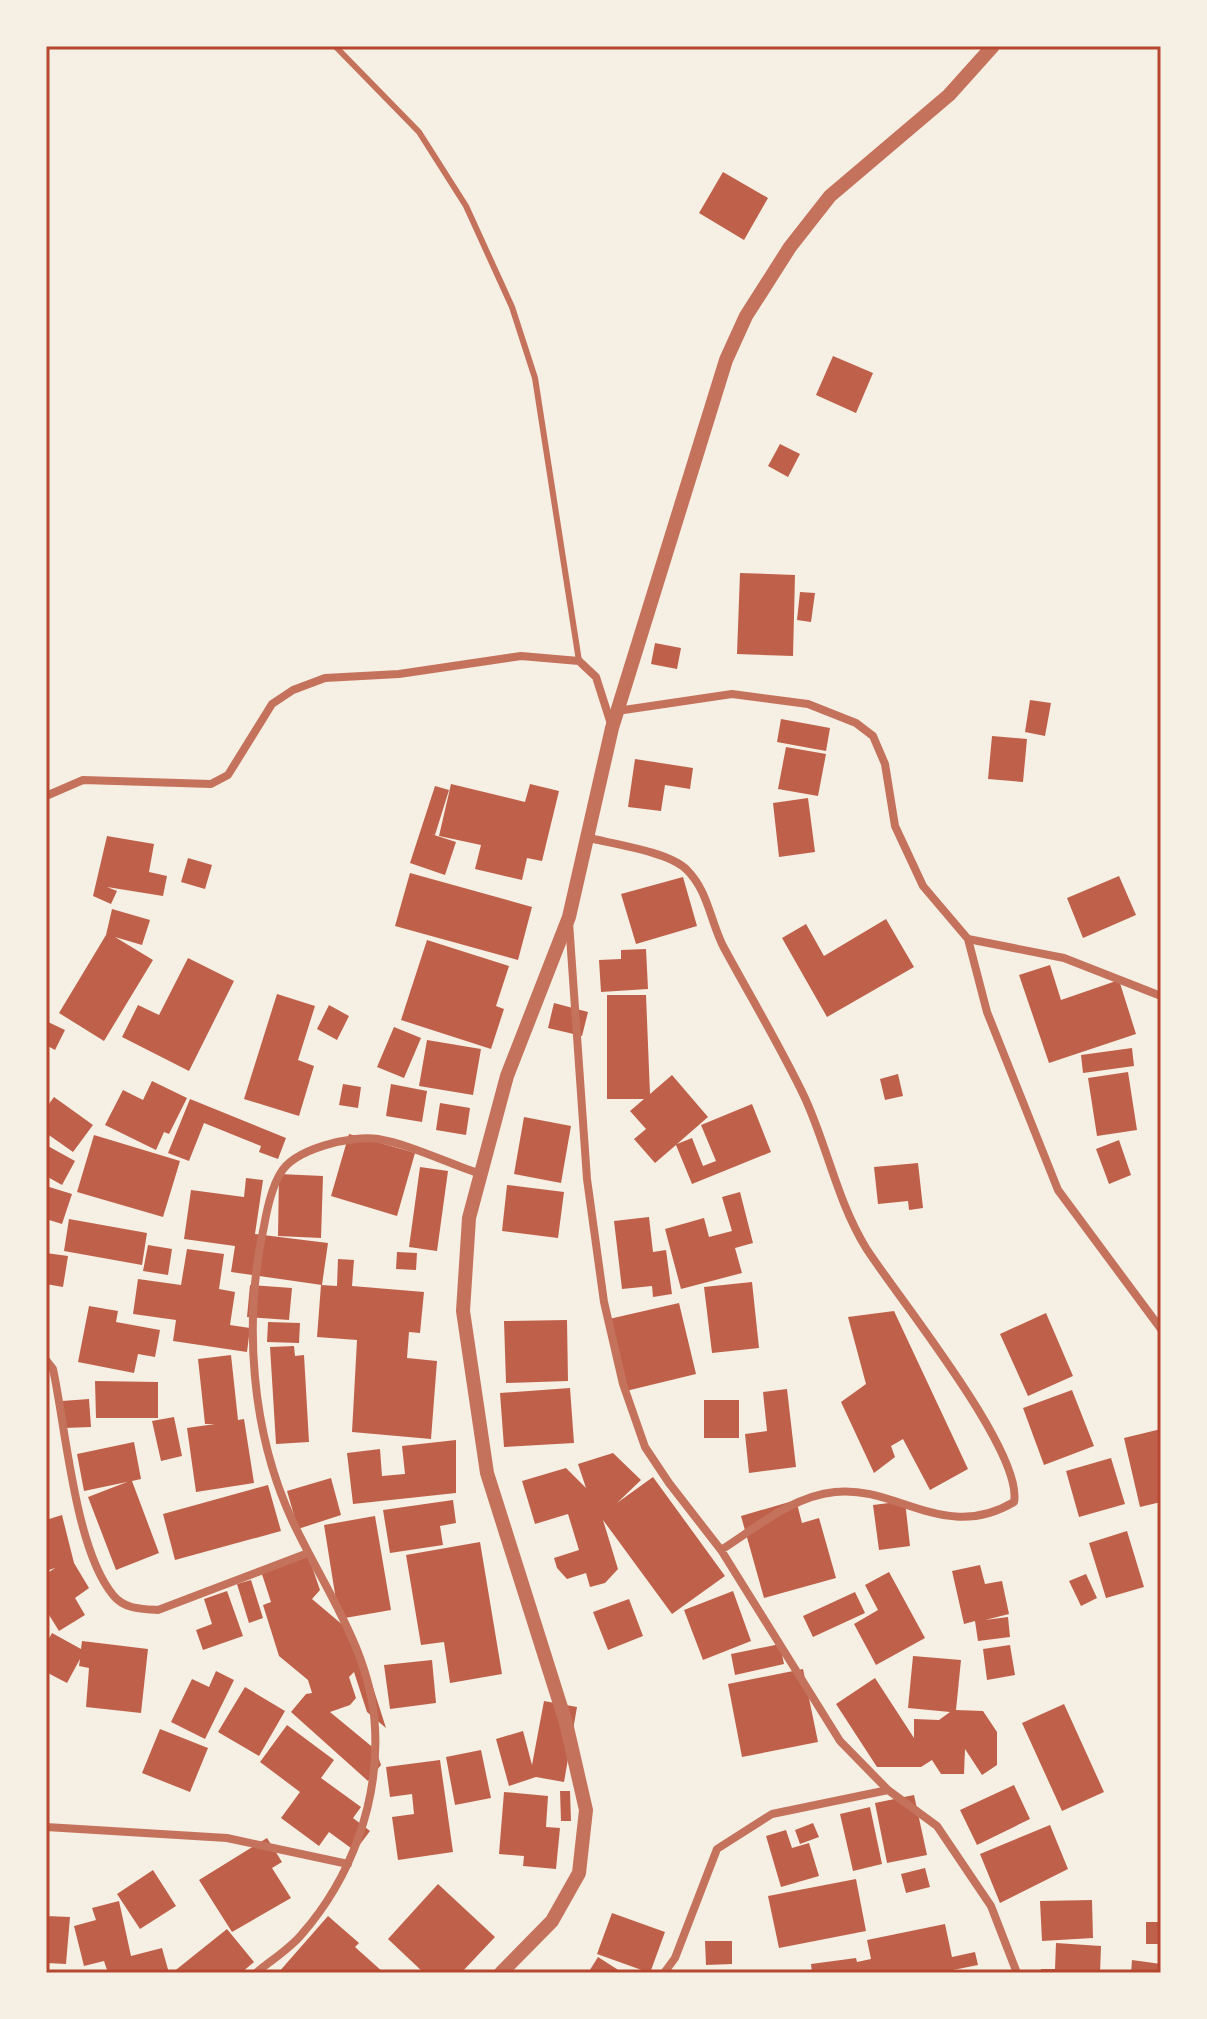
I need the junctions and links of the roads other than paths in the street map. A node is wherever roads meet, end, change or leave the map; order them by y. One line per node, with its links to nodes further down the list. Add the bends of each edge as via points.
1 (335, 46): 3 (lane, via 419,132 466,206 512,307 535,378)
2 (993, 46): 4 (street, via 949,95 830,196 746,316 708,414)
3 (579, 661): 5 (street, via 596,677); 6 (street, via 521,656 399,674 325,678 272,704 228,775 211,784 83,780)
4 (617, 711): 5 (street); 9 (street, via 732,694 808,704 856,723 873,736 885,764 895,826 923,886)
5 (612, 728): 7 (street)
6 (46, 796)
7 (589, 838): 8 (street); 14 (street, via 685,867 700,886 721,942 805,1098 851,1219 940,1347 1009,1468 1016,1492 1014,1502 974,1516 938,1516 857,1492 805,1497)
8 (569, 917): 11 (street, via 507,1076); 14 (street, via 587,1179 604,1302 623,1384 645,1447)
9 (968, 939): 10 (street, via 1064,958); 12 (street, via 987,1012 1058,1190)
10 (1161, 996)
11 (481, 1174): 15 (street, via 378,1139 306,1151 279,1175 257,1257 253,1363 279,1484); 20 (street, via 469,1218 463,1311 487,1473 566,1723 586,1810 579,1873 552,1921)
12 (1161, 1329)
13 (46, 1360): 15 (street, via 53,1369 92,1560 114,1597 133,1609 158,1610)
14 (721, 1550): 16 (street, via 840,1741)
15 (308, 1553): 18 (street, via 350,1632 370,1689 375,1726 375,1770)
16 (888, 1790): 21 (street, via 772,1814 717,1849 675,1958); 22 (street, via 937,1826 991,1906)
17 (46, 1827): 18 (street, via 227,1838)
18 (348, 1864): 19 (street, via 301,1936)
19 (256, 1973)
20 (501, 1973)
21 (664, 1973)
22 (1017, 1973)

